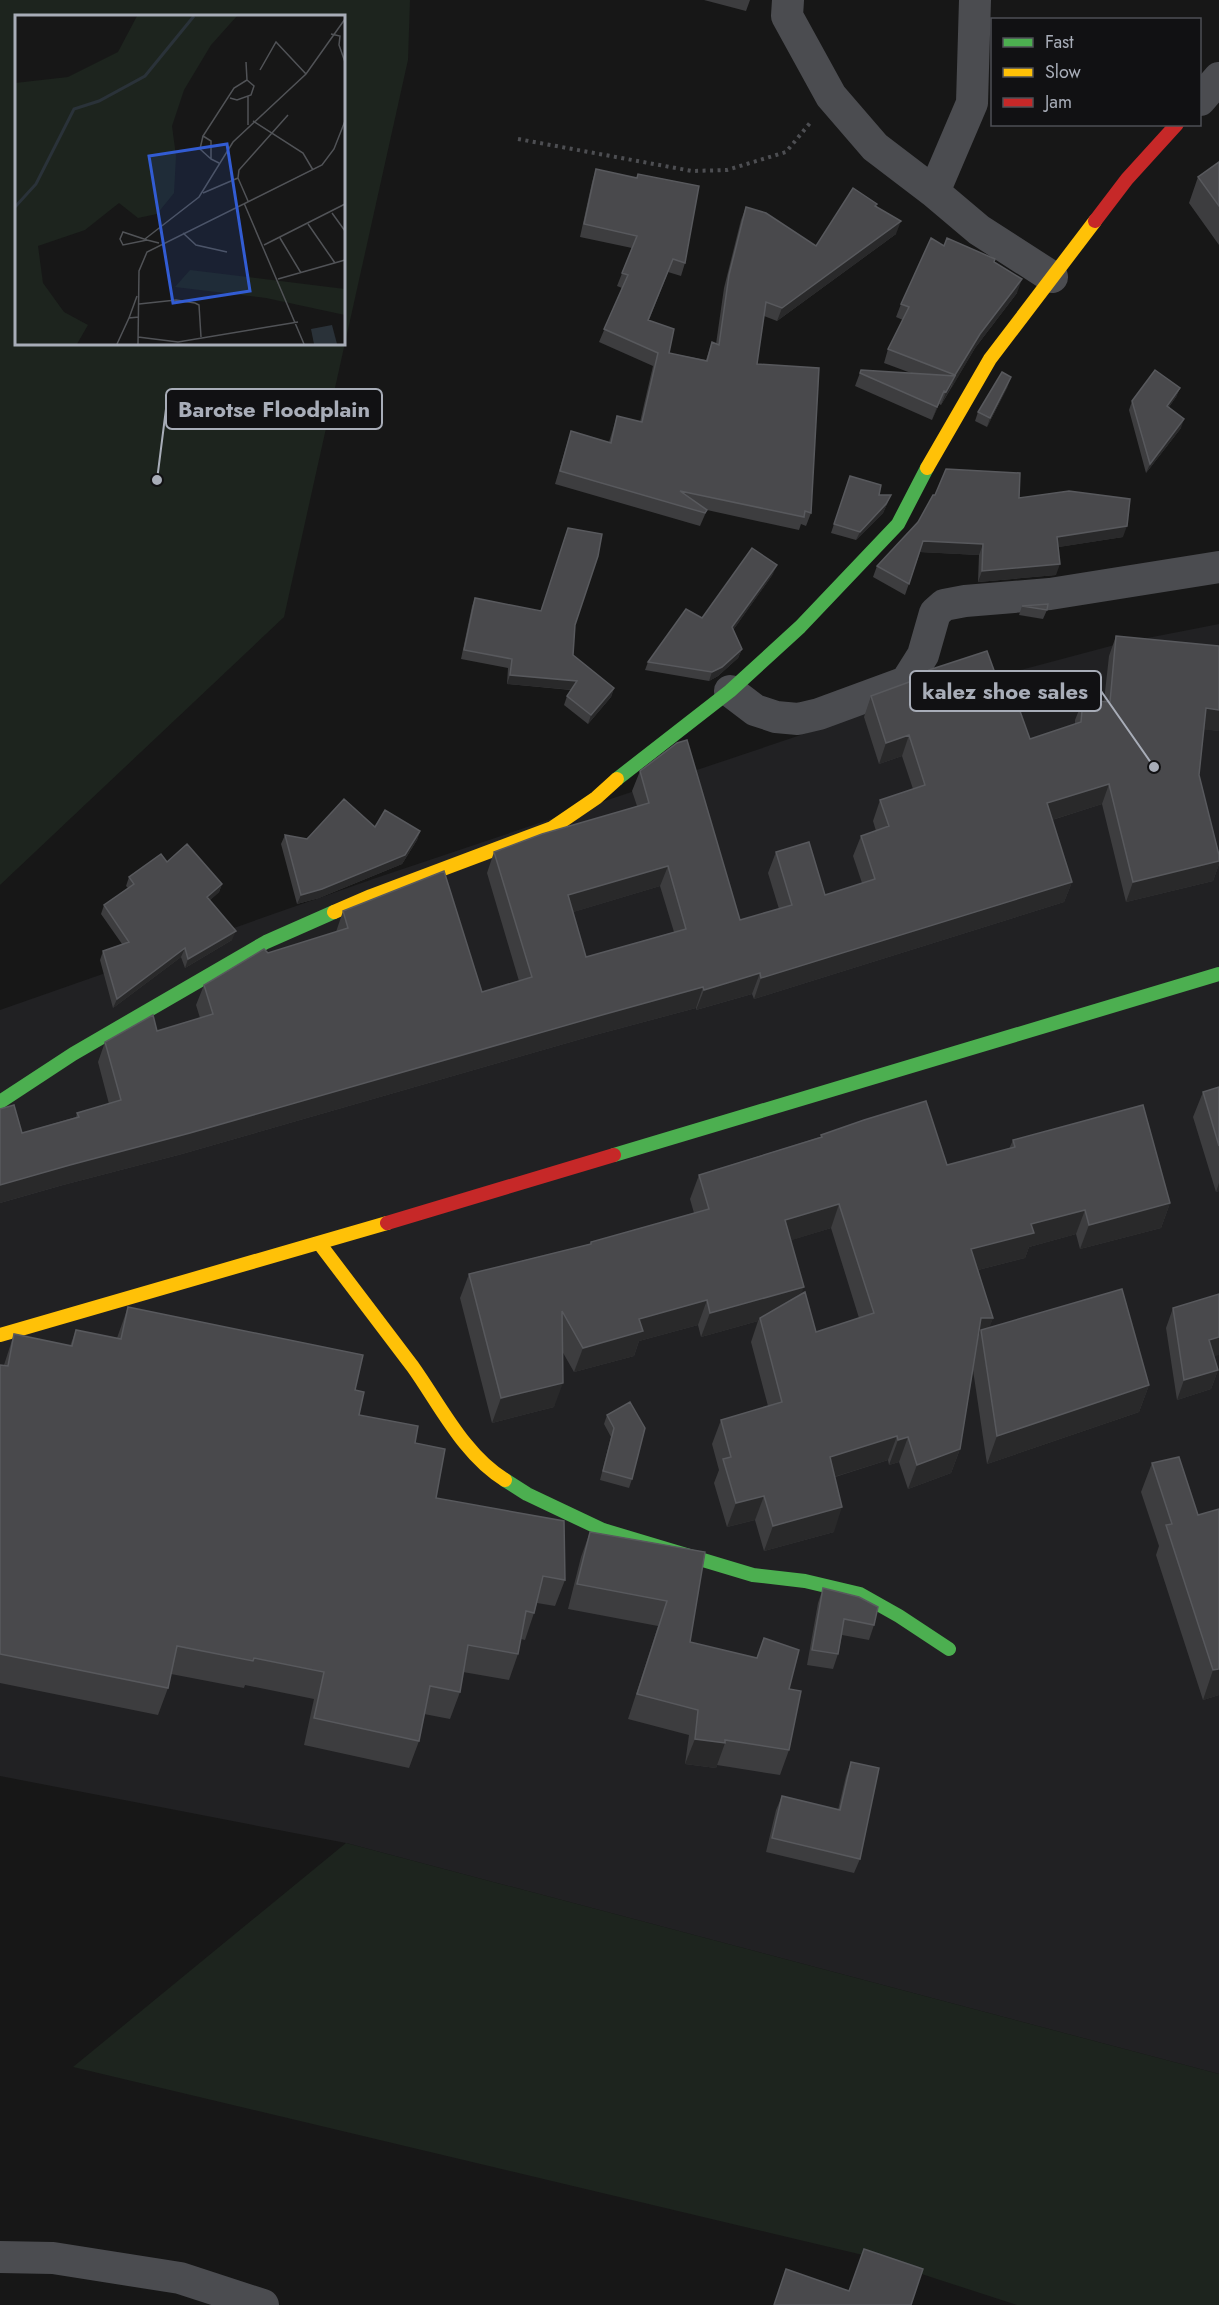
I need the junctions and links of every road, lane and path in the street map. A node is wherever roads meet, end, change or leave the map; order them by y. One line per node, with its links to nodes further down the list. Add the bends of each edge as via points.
1 (788, 0): 4 (street, via 787,16)
2 (975, 0): 8 (street, via 972,103)
3 (1219, 78): 5 (street)
4 (831, 96): 7 (path, via 786,152 727,170 692,171); 8 (street, via 875,147)
5 (1201, 99)
6 (1175, 126): 9 (street, via 1127,179)
7 (518, 139)
8 (934, 192): 9 (street, via 980,230)
9 (1052, 277): 11 (street, via 990,359 898,524 800,627)
10 (1219, 567): 11 (street, via 1050,594 944,605 935,613 923,655 906,682 819,714 798,719 776,717 755,710)
11 (730, 691): 13 (street, via 596,798 552,828 371,896 266,942 73,1054)
12 (1219, 974): 14 (street)
13 (0, 1102)
14 (319, 1243): 15 (street); 16 (street, via 461,1437 498,1476 527,1494 613,1533 753,1575 814,1582 860,1594)
15 (0, 1335)
16 (949, 1649)
17 (0, 2257): 18 (street, via 53,2258 180,2278)
18 (263, 2305)

